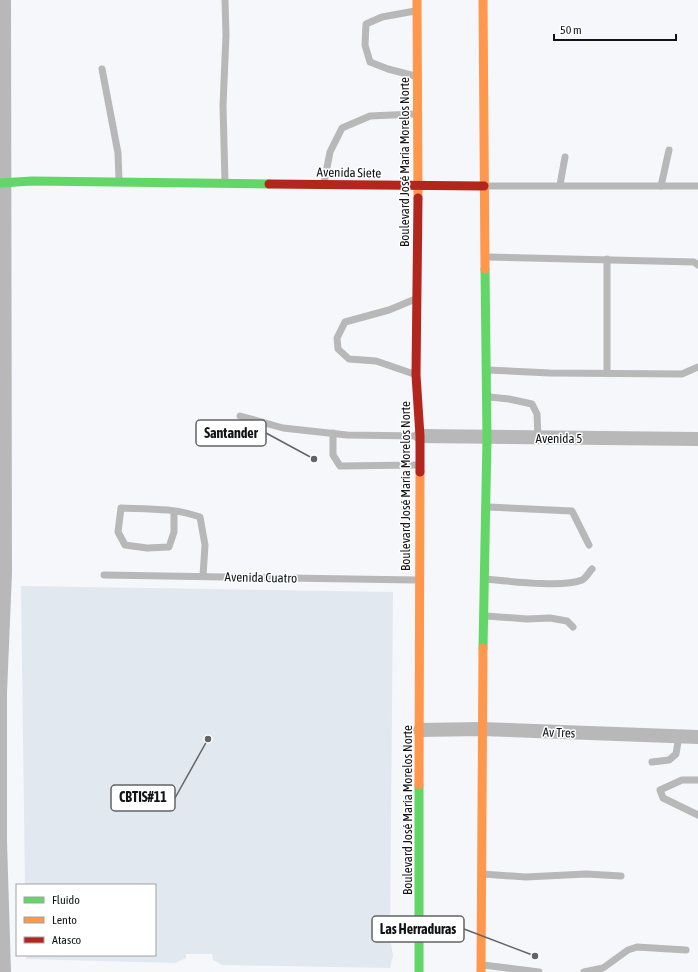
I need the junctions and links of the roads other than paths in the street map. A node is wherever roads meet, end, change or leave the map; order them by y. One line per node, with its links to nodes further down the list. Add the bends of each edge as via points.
1 (4, 0): 11 (street)
2 (225, 0): 13 (lane)
3 (418, 0): 5 (main road, Boulevard José María Morelos Norte)
4 (482, 0): 17 (main road)
5 (418, 10): 7 (main road, Boulevard José María Morelos Norte); 7 (lane, via 382,17 366,24 365,45 370,62)
6 (102, 69): 12 (lane, via 118,153)
7 (418, 76): 8 (main road, Boulevard José María Morelos Norte)
8 (418, 114): 14 (lane, via 370,116 342,128 330,152); 16 (main road, Boulevard José María Morelos Norte)
9 (669, 150): 18 (lane)
10 (565, 157): 15 (lane)
11 (2, 182): 12 (main road, Avenida Siete); 24 (street)
12 (119, 182): 13 (main road, Avenida Siete)
13 (225, 184): 14 (main road, Avenida Siete)
14 (324, 185): 16 (main road, Avenida Siete)
15 (560, 185): 17 (lane, Avenida Siete); 18 (lane, Avenida Siete)
16 (418, 186): 17 (main road, Avenida Siete); 23 (main road, Boulevard José María Morelos Norte)
17 (484, 186): 20 (main road)
18 (661, 186): 19 (lane, Avenida Siete)
19 (698, 186)
20 (484, 257): 21 (lane); 26 (main road)
21 (607, 259): 22 (lane, via 694,262); 27 (lane)
22 (698, 265)
23 (416, 299): 28 (main road, Boulevard José María Morelos Norte); 28 (lane, via 389,310 344,322 337,338 338,349 349,359 376,362)
24 (2, 318): 36 (street)
25 (698, 367): 27 (lane, via 682,374)
26 (486, 370): 27 (lane); 29 (main road)
27 (607, 373)
28 (416, 375): 32 (main road, Boulevard José María Morelos Norte)
29 (486, 397): 33 (main road); 34 (lane, via 532,404 537,414)
30 (240, 416): 31 (lane, via 283,428)
31 (333, 433): 32 (lane); 37 (lane, via 333,455 340,466)
32 (420, 436): 33 (street, Avenida 5); 37 (main road, Boulevard José María Morelos Norte)
33 (487, 438): 34 (street, Avenida 5); 38 (main road)
34 (538, 438): 35 (street, Avenida 5)
35 (698, 439)
36 (2, 441): 42 (street)
37 (420, 465): 46 (main road, Boulevard José María Morelos Norte)
38 (486, 507): 40 (lane, via 572,511); 45 (main road)
39 (174, 511): 39 (lane, via 174,532 169,547 146,548 125,545 118,532 121,508); 44 (lane, via 200,517 206,545)
40 (589, 545)
41 (592, 569): 45 (lane, via 583,580 570,582 536,583)
42 (2, 574): 49 (street)
43 (104, 575): 44 (lane, Avenida Cuatro)
44 (203, 576): 46 (lane, Avenida Cuatro)
45 (484, 579): 47 (main road)
46 (419, 580): 51 (main road, Boulevard José María Morelos Norte)
47 (484, 616): 48 (lane, via 550,618 568,621); 50 (main road)
48 (573, 627)
49 (0, 693): 57 (street)
50 (481, 729): 51 (street, Av Tres); 52 (street, Av Tres); 58 (main road)
51 (420, 730): 63 (main road, Boulevard José María Morelos Norte)
52 (679, 736): 53 (street, Av Tres); 54 (lane, via 676,754 668,760)
53 (698, 736)
54 (652, 762)
55 (698, 780): 56 (lane, via 682,780 660,790 663,798)
56 (698, 815)
57 (0, 841): 62 (street)
58 (481, 874): 59 (lane, via 526,877 586,874); 61 (main road)
59 (621, 876)
60 (686, 950): 65 (lane, via 637,947 628,950 603,968)
61 (481, 969): 64 (lane)
62 (4, 972)
63 (419, 972)
64 (539, 972)
65 (584, 972)

